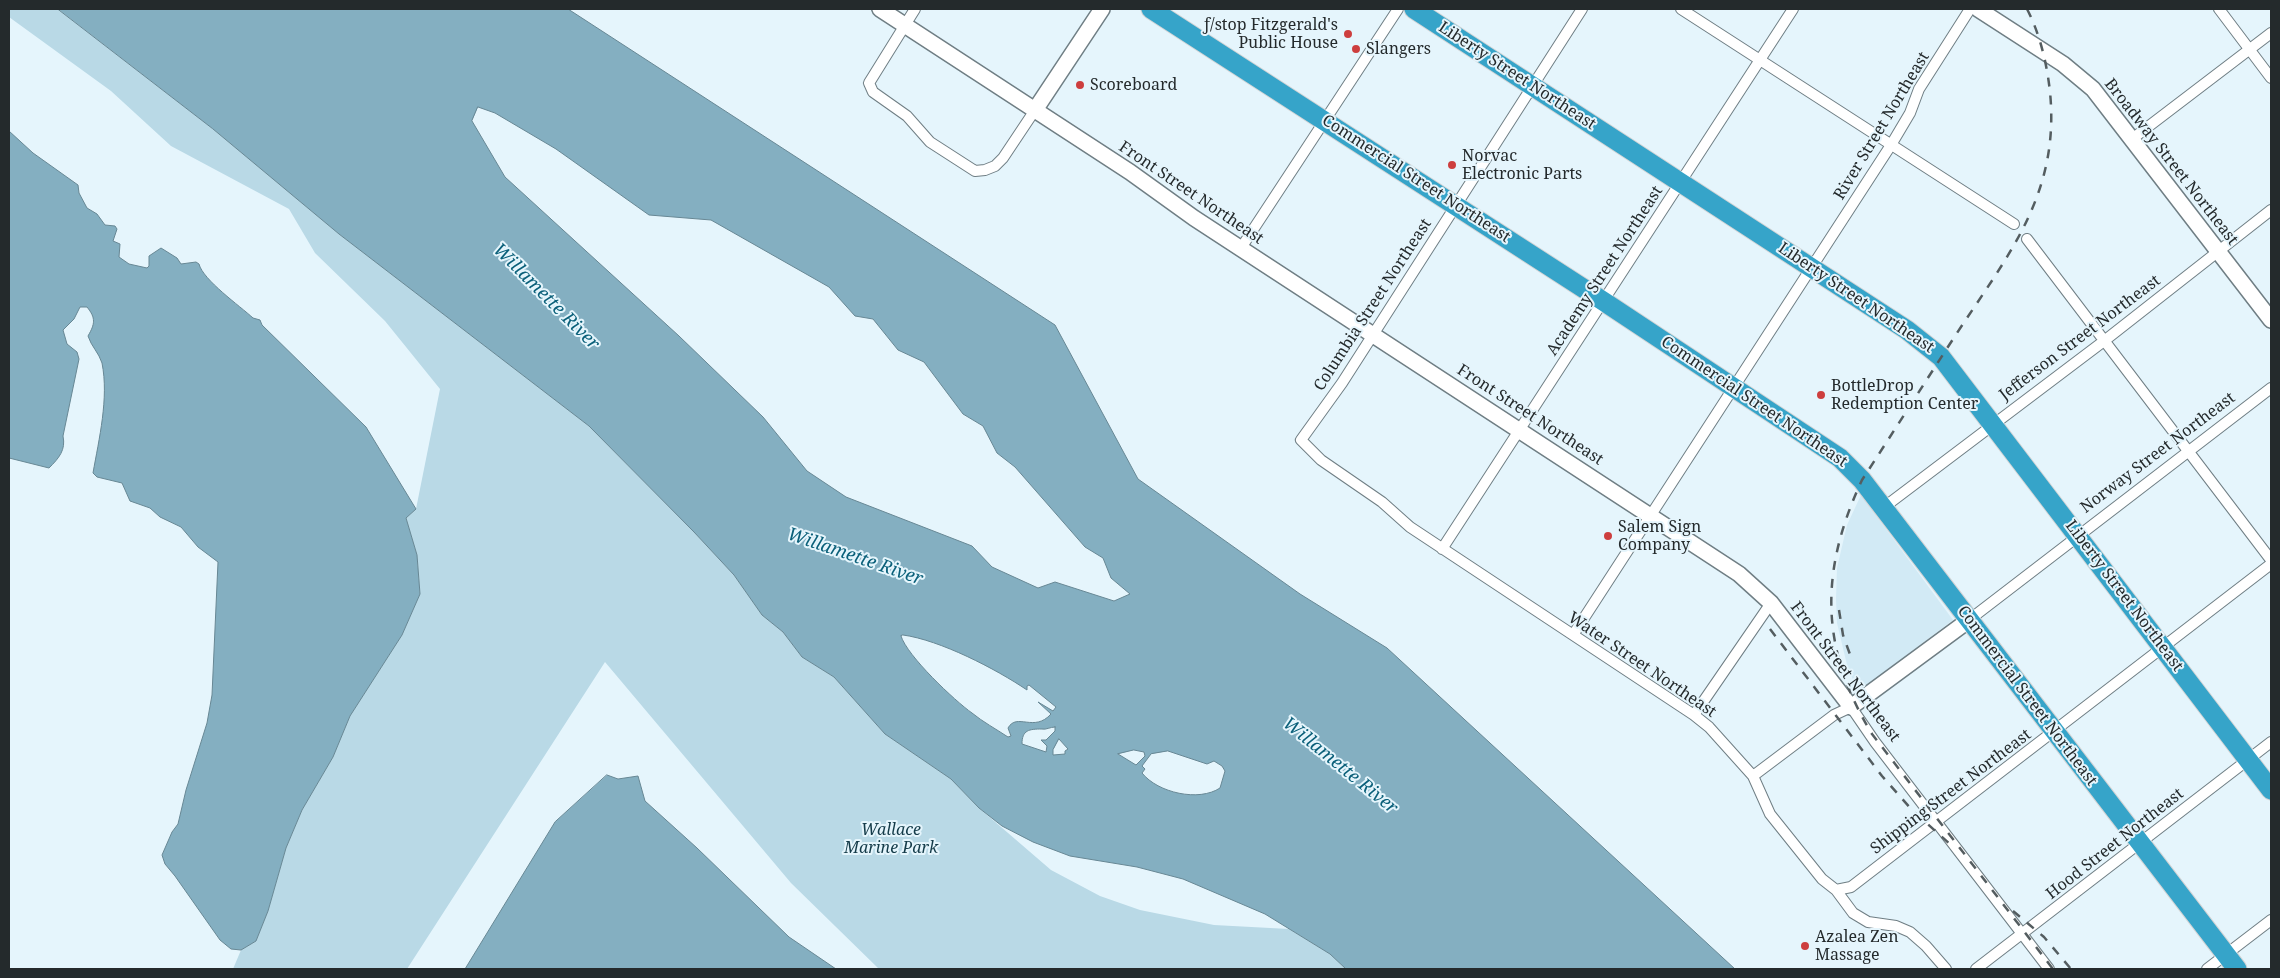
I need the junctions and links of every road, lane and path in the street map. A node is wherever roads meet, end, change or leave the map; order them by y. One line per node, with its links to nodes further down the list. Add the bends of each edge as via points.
1 (880, 9): 13 (street, Front Street Northeast)
2 (915, 9): 13 (street)
3 (1102, 9): 19 (street)
4 (1151, 9): 20 (highway, Commercial Street Northeast)
5 (1398, 9): 20 (street)
6 (1414, 9): 18 (highway, Liberty Street Northeast)
7 (1582, 9): 18 (street, Columbia Street Northeast)
8 (1682, 9): 16 (street)
9 (1793, 9): 16 (street, Academy Street Northeast)
10 (1970, 9): 22 (street, River Street Northeast, via 1919,89 1910,113)
11 (1978, 9): 21 (street, Broadway Street Northeast, via 2080,77 2104,101)
12 (2219, 9): 15 (street)
13 (905, 25): 19 (street, Front Street Northeast); 19 (street, via 869,83 873,92 907,116 930,142 975,170 985,170 1004,158)
14 (2271, 33): 15 (street)
15 (2249, 49): 17 (street); 21 (street)
16 (1759, 60): 22 (street); 23 (street, Academy Street Northeast)
17 (2271, 78)
18 (1532, 86): 23 (highway, Liberty Street Northeast); 24 (street, Columbia Street Northeast)
19 (1035, 110): 28 (street, Front Street Northeast)
20 (1326, 120): 24 (highway, Commercial Street Northeast); 28 (street)
21 (2132, 139): 29 (street, Broadway Street Northeast)
22 (1891, 145): 26 (street); 30 (street, River Street Northeast)
23 (1681, 182): 30 (highway, Liberty Street Northeast); 31 (street, Academy Street Northeast)
24 (1456, 206): 31 (highway, Commercial Street Northeast); 33 (street, Columbia Street Northeast)
25 (2271, 210): 29 (street, Jefferson Street Northeast)
26 (2014, 224)
27 (2027, 239): 34 (street)
28 (1241, 248): 33 (street, Front Street Northeast)
29 (2218, 250): 32 (street, Broadway Street Northeast); 34 (street, Jefferson Street Northeast)
30 (1812, 268): 35 (street, River Street Northeast); 37 (highway, Liberty Street Northeast, via 1934,350)
31 (1603, 301): 35 (highway, Commercial Street Northeast); 38 (street, Academy Street Northeast)
32 (2271, 320)
33 (1373, 334): 38 (street, Front Street Northeast); 39 (street, Columbia Street Northeast)
34 (2104, 341): 37 (street, Jefferson Street Northeast); 40 (street)
35 (1734, 387): 41 (highway, Commercial Street Northeast, via 1833,452 1855,471); 42 (street, River Street Northeast)
36 (2271, 388): 40 (street, Norway Street Northeast)
37 (1992, 423): 41 (street, Jefferson Street Northeast); 43 (highway, Liberty Street Northeast)
38 (1520, 429): 42 (street, Front Street Northeast); 44 (street, Academy Street Northeast)
39 (1301, 440): 44 (street, Water Street Northeast, via 1321,460)
40 (2190, 452): 43 (street, Norway Street Northeast); 45 (street)
41 (1883, 508): 48 (highway, Commercial Street Northeast)
42 (1652, 516): 47 (street, Front Street Northeast, via 1739,574); 49 (street, River Street Northeast)
43 (2078, 536): 48 (street, Norway Street Northeast); 50 (highway, Liberty Street Northeast)
44 (1442, 549): 49 (street, Water Street Northeast)
45 (2271, 560)
46 (2271, 564): 50 (street, Shipping Street Northeast)
47 (1771, 603): 51 (street, Front Street Northeast); 52 (street)
48 (1969, 620): 51 (street, Norway Street Northeast); 53 (highway, Commercial Street Northeast)
49 (1573, 635): 52 (street, Water Street Northeast)
50 (2164, 648): 53 (street, Shipping Street Northeast); 55 (highway, Liberty Street Northeast)
51 (1851, 707): 56 (street, Norway Street Northeast, via 1834,715); 58 (street, Front Street Northeast)
52 (1694, 715): 56 (street, Water Street Northeast)
53 (2054, 732): 58 (street, Shipping Street Northeast); 59 (highway, Commercial Street Northeast)
54 (2271, 742): 55 (street, Hood Street Northeast)
55 (2248, 760): 57 (highway, Liberty Street Northeast); 59 (street, Hood Street Northeast)
56 (1753, 776): 60 (street, Water Street Northeast, via 1770,814 1822,879)
57 (2271, 790)
58 (1937, 822): 60 (street, Shipping Street Northeast, via 1851,887); 62 (street, Front Street Northeast)
59 (2140, 844): 62 (street, Hood Street Northeast); 63 (highway, Commercial Street Northeast)
60 (1836, 890): 64 (street, Water Street Northeast, via 1848,908 1862,920 1910,932)
61 (2271, 920): 63 (street)
62 (2022, 934): 65 (street, Hood Street Northeast); 66 (street, Front Street Northeast)
63 (2231, 962): 67 (street)
64 (1946, 969)
65 (1976, 969)
66 (2049, 969)
67 (2207, 969)

